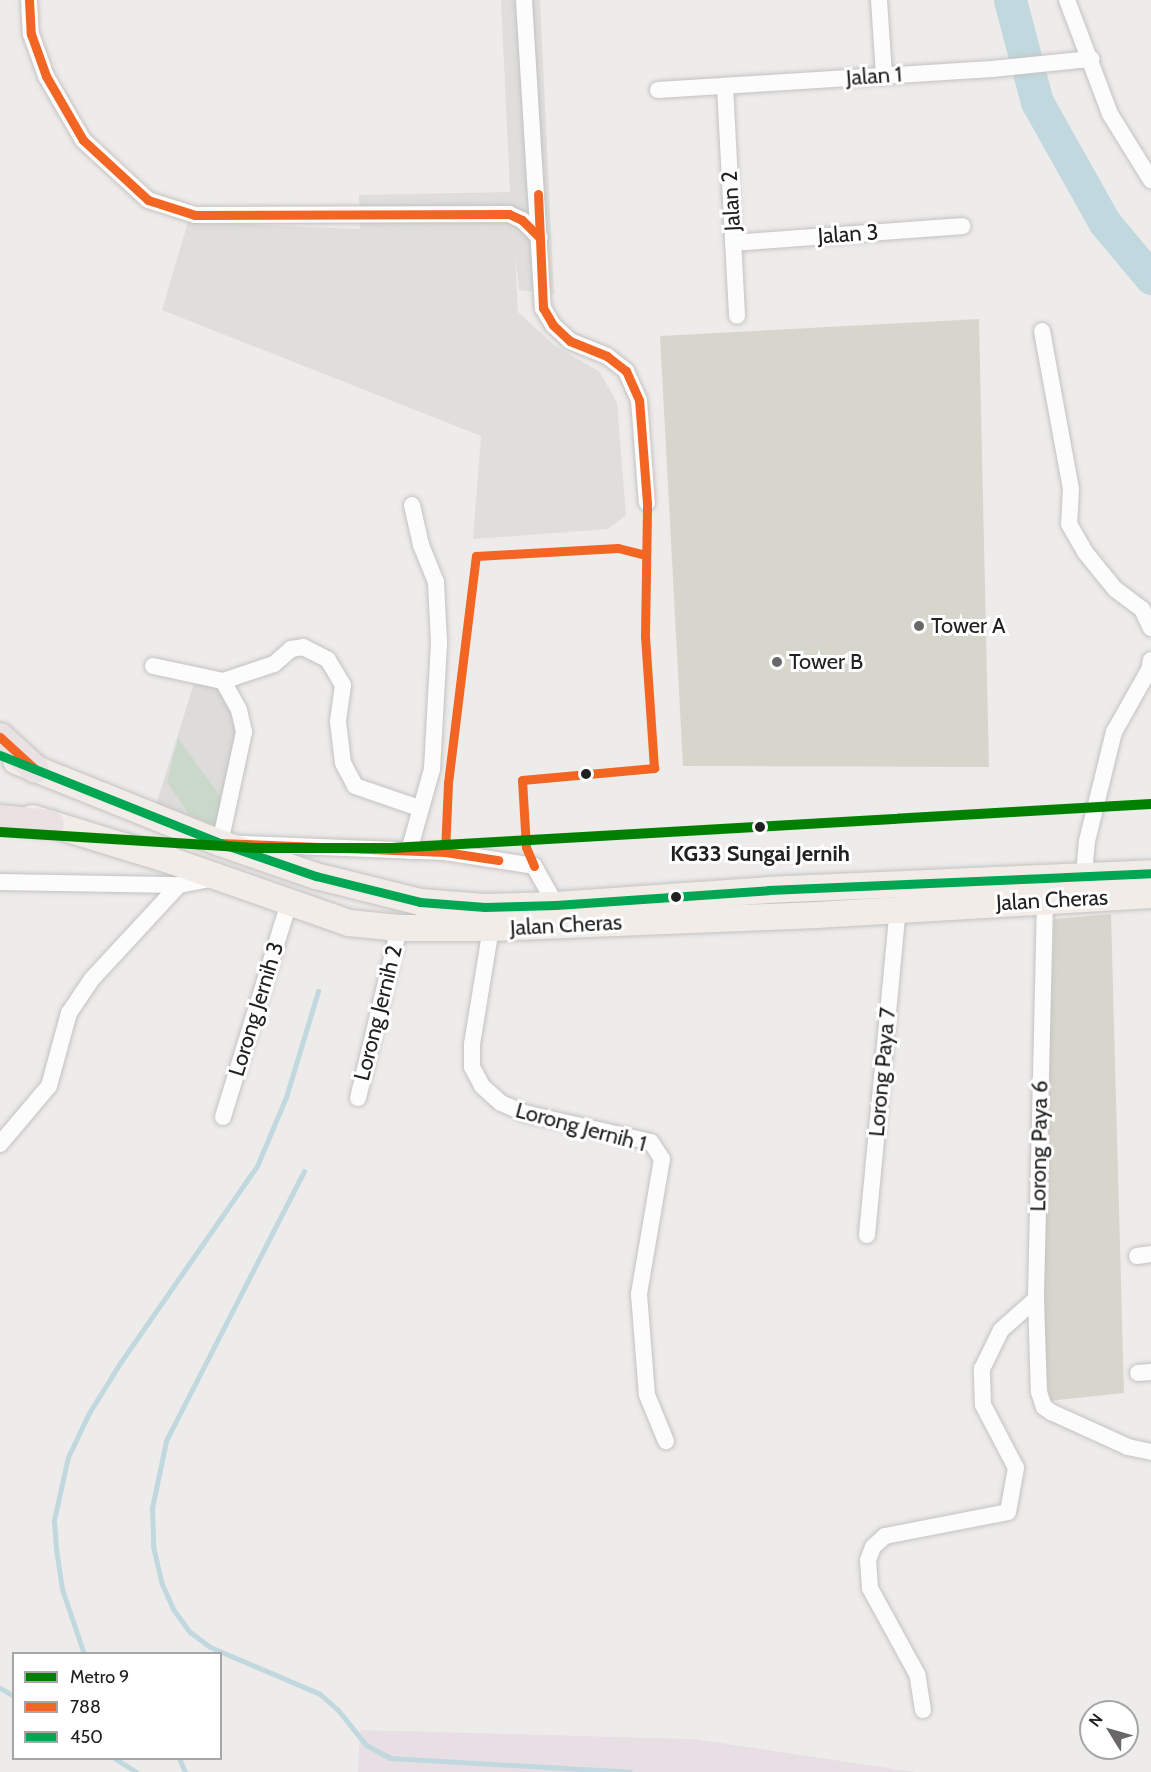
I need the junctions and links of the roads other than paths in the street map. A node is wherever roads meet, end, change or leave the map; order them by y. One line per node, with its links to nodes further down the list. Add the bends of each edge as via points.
1 (29, 0): 11 (street, via 31,34 46,76 83,140 148,200 195,215)
2 (524, 0): 10 (street)
3 (879, 0): 6 (street)
4 (1067, 0): 5 (street)
5 (1091, 59): 6 (street, Jalan 1); 9 (street, via 1110,114)
6 (884, 76): 7 (street, Jalan 1)
7 (725, 86): 8 (street, Jalan 1); 14 (street, Jalan 2)
8 (658, 90)
9 (1151, 180)
10 (538, 194): 11 (street); 13 (street)
11 (508, 214): 13 (street, via 522,220)
12 (962, 226): 14 (street, Jalan 3)
13 (540, 238): 17 (street, via 543,308 553,325 570,341 607,356 626,371 639,400)
14 (733, 243): 15 (street, Jalan 2)
15 (737, 316)
16 (1042, 331): 19 (street, via 1071,489 1069,524 1085,552 1115,589 1142,609)
17 (647, 503)
18 (412, 505): 27 (street, via 421,545 436,582 439,642 432,769)
19 (1151, 628)
20 (1151, 660): 33 (street, via 1114,732 1087,841)
21 (153, 666): 22 (street)
22 (223, 681): 27 (street, via 274,664 291,649 303,647 328,660 343,686 338,722 343,763 355,786); 30 (street, via 239,710 244,732)
23 (0, 737): 25 (highway)
24 (0, 755): 25 (main road, Jalan Cheras)
25 (36, 769): 30 (main road, Jalan Cheras)
26 (0, 808): 29 (main road, Jalan Cheras)
27 (419, 808): 31 (street)
28 (0, 819): 29 (highway)
29 (50, 824): 34 (main road, Jalan Cheras)
30 (219, 843): 31 (street); 40 (main road, Jalan Cheras, via 316,876 420,902 485,907)
31 (409, 851): 40 (street, via 445,852 534,866)
32 (1151, 873): 33 (main road, Jalan Cheras)
33 (1084, 875): 40 (main road, Jalan Cheras)
34 (216, 878): 36 (street); 39 (main road, Jalan Cheras)
35 (0, 882): 36 (street)
36 (179, 885): 46 (street, via 91,980 69,1013 49,1086)
37 (1151, 895): 38 (main road, Jalan Cheras)
38 (1045, 899): 41 (main road, Jalan Cheras); 48 (street, Lorong Paya 6)
39 (289, 902): 42 (main road, Jalan Cheras, via 350,923); 45 (street, Lorong Jernih 3)
40 (556, 905)
41 (898, 909): 43 (main road, Jalan Cheras); 47 (street, Lorong Paya 7)
42 (399, 928): 43 (main road, Jalan Cheras); 44 (street, Lorong Jernih 2)
43 (491, 928): 49 (street, Lorong Jernih 1, via 471,1044 472,1066 482,1086 501,1104 524,1113 651,1142 662,1159 639,1294 647,1395)
44 (358, 1098)
45 (223, 1117)
46 (0, 1144)
47 (867, 1235)
48 (1036, 1299): 50 (street, Lorong Paya 6, via 1039,1392 1044,1407 1128,1447); 51 (street, via 1001,1330 982,1369 983,1406 1016,1468 1008,1512 885,1536 873,1547 868,1560 870,1588 917,1674)
49 (666, 1441)
50 (1151, 1452)
51 (923, 1710)

